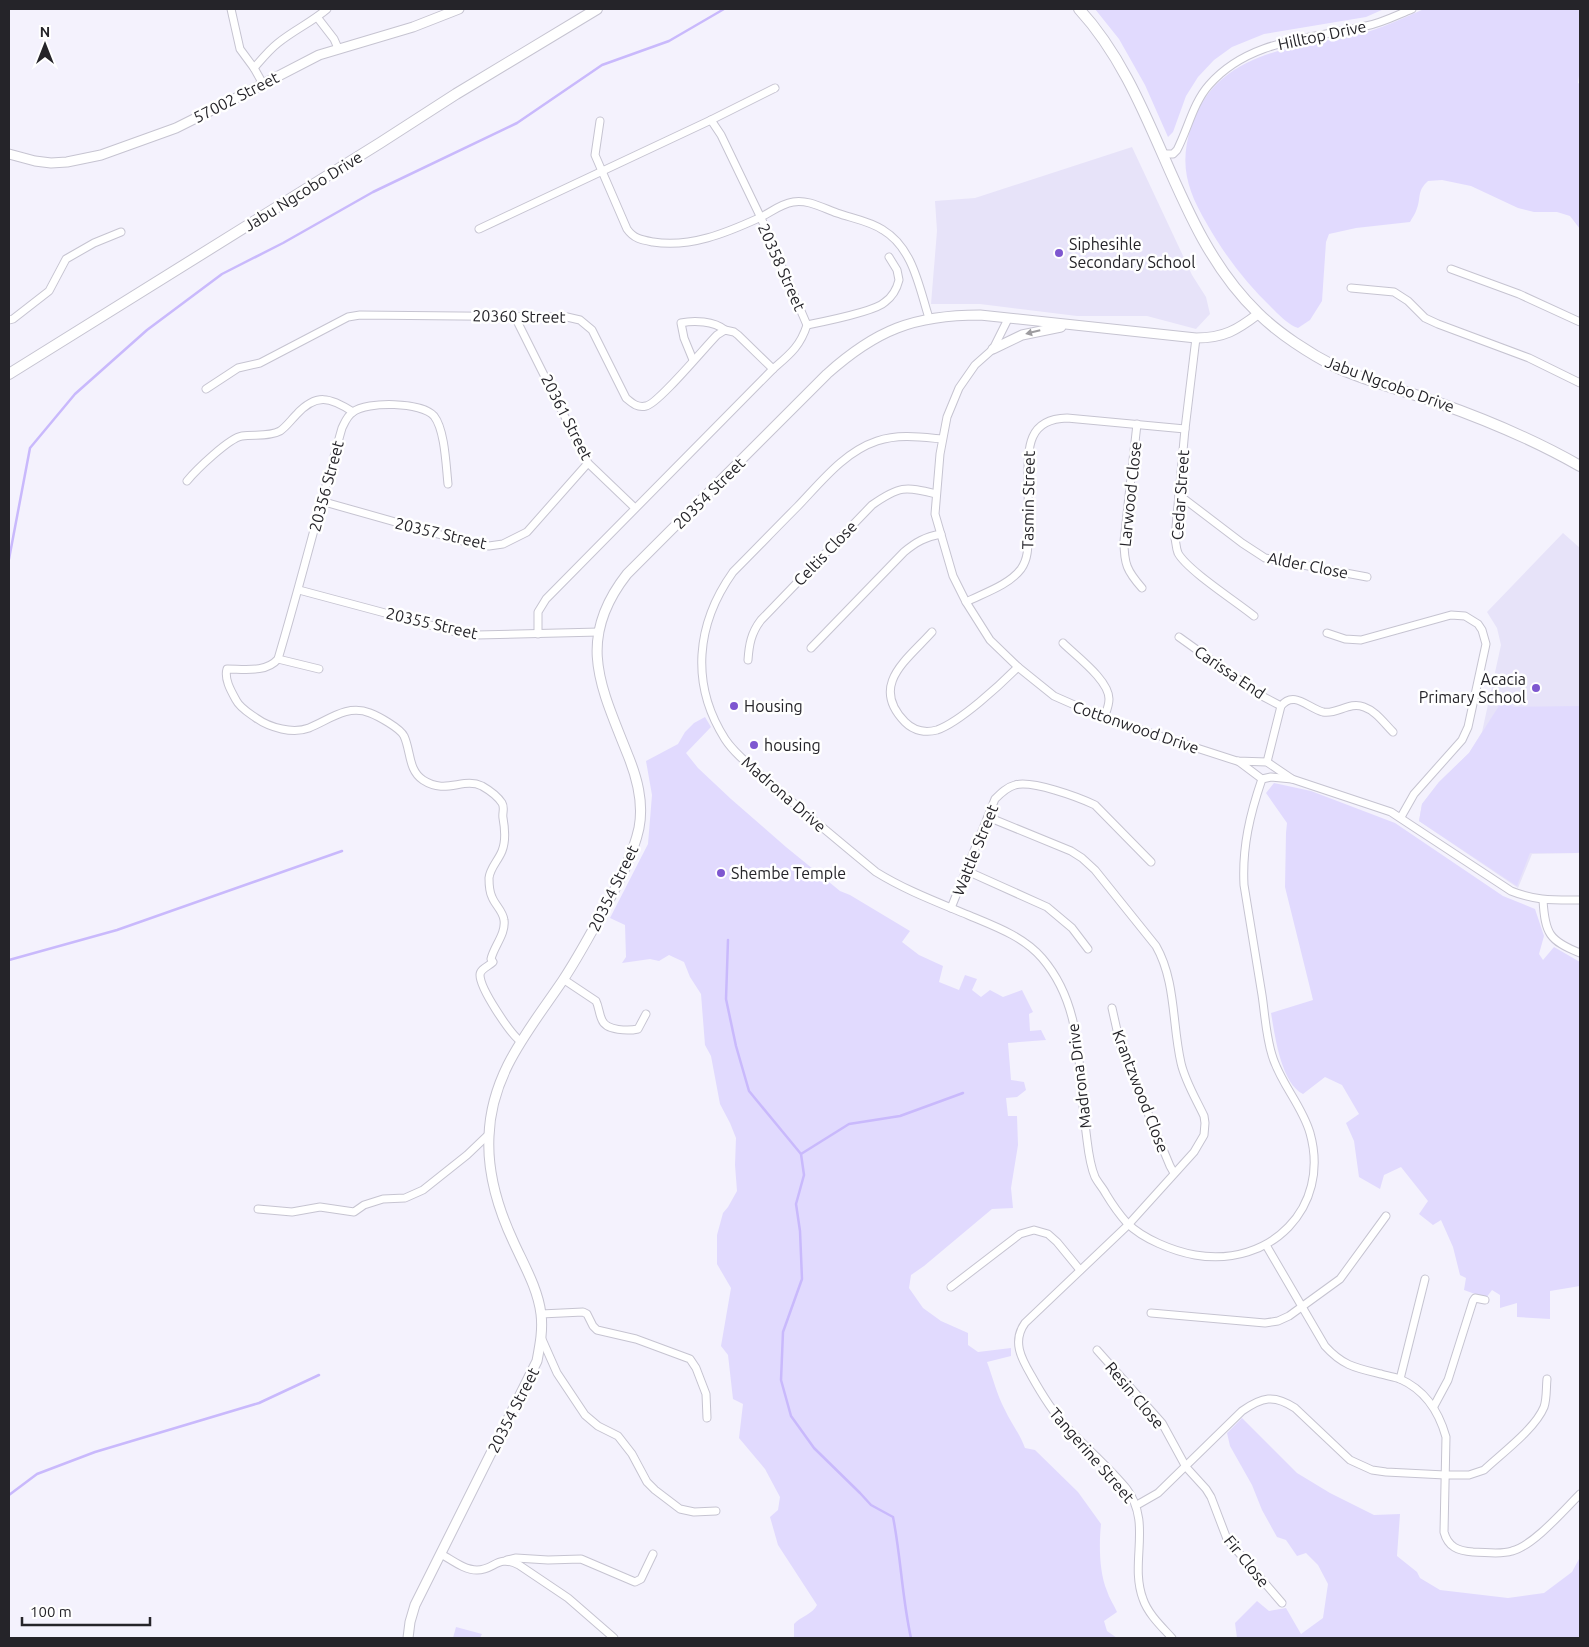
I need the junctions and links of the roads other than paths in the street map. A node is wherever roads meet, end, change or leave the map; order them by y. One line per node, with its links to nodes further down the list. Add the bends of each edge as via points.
1 (327, 9): 7 (street)
2 (459, 9): 8 (street, 57002 Street, via 412,27)
3 (596, 9): 36 (main road, Jabu Ngcobo Drive)
4 (1079, 9): 15 (main road, Jabu Ngcobo Drive, via 1101,34 1126,75)
5 (1412, 9): 15 (street, Hilltop Drive, via 1367,26 1274,45 1234,64 1208,86 1177,150 1173,154)
6 (232, 11): 9 (street, via 240,49)
7 (317, 17): 8 (street); 9 (street, via 277,44)
8 (338, 48): 10 (street, 57002 Street, via 319,54)
9 (254, 68): 10 (street)
10 (262, 84): 14 (street, 57002 Street, via 176,128 101,155 51,163)
11 (775, 88): 12 (street)
12 (711, 120): 16 (street); 17 (street, 20358 Street)
13 (600, 121): 16 (street, via 595,155)
14 (9, 154)
15 (1162, 154): 23 (main road, Jabu Ngcobo Drive, via 1208,249)
16 (601, 171): 17 (street, via 627,230 636,239 663,243 705,239); 18 (street)
17 (761, 218): 25 (street, via 781,206 799,201 881,229 893,237 914,268); 30 (street, 20358 Street)
18 (479, 229)
19 (121, 232): 27 (street, via 66,259 49,291)
20 (889, 256): 30 (street, via 900,278 894,292 880,306)
21 (1451, 269): 28 (street, via 1519,294)
22 (1351, 288): 37 (street, via 1394,292 1425,318 1529,358)
23 (1258, 314): 32 (street, via 1218,337); 44 (main road, Jabu Ngcobo Drive, via 1309,353 1338,368 1504,427)
24 (514, 315): 34 (street, 20360 Street, via 567,317 585,323 592,330 626,398 640,406 650,405 663,394); 38 (street, 20360 Street, via 348,317 260,363 238,368); 43 (street, 20361 Street)
25 (929, 318): 26 (street, 20354 Street, via 972,315); 57 (street, 20354 Street, via 868,341 827,374 627,574 613,592)
26 (1008, 319): 29 (street, 20354 Street); 33 (street, Cottonwood Drive)
27 (9, 320)
28 (1580, 322)
29 (1076, 325): 32 (street); 33 (street, one-way to 33, via 1022,335)
30 (807, 326): 35 (street, 20358 Street, via 800,343)
31 (725, 330): 34 (street, 20360 Street); 34 (street, via 707,323 681,323); 35 (street, via 738,335)
32 (1196, 338): 41 (street, Cedar Street)
33 (992, 349): 42 (street, Cottonwood Drive, via 959,388)
34 (693, 360)
35 (773, 369): 50 (street, 20358 Street)
36 (9, 374)
37 (1580, 383)
38 (206, 389)
39 (353, 412): 45 (street, via 331,400 318,399 279,432 234,439); 46 (street, via 361,407 380,405 416,406 429,412 438,424 442,439); 49 (street, 20356 Street, via 342,428)
40 (1137, 424): 41 (street, Tasmin Street); 53 (street, Larwood Close, via 1124,560 1130,575); 55 (street, Tasmin Street, via 1056,418 1039,427 1032,436 1028,452 1027,558 1013,577)
41 (1185, 429): 48 (street, Cedar Street)
42 (942, 439): 47 (street, Cottonwood Drive); 82 (street, Madrona Drive, via 896,437 878,441 848,456 828,475 733,572 721,589 705,631 702,673 712,712 726,740 745,761 876,872)
43 (588, 463): 49 (street, 20357 Street, via 527,532 503,544 489,546); 50 (street, 20361 Street)
44 (1580, 466)
45 (187, 481)
46 (448, 484)
47 (936, 494): 51 (street, Cottonwood Drive, via 935,514); 65 (street, Celtis Close, via 905,489 888,494 872,505 756,626)
48 (1179, 495): 52 (street, Alder Close, via 1265,558); 56 (street, Cedar Street, via 1175,538 1179,553 1188,566)
49 (321, 501): 54 (street, 20356 Street)
50 (635, 508): 60 (street, 20358 Street, via 546,598 538,612)
51 (941, 534): 55 (street, Cottonwood Drive, via 953,576); 63 (street, via 917,541 904,552)
52 (1367, 577)
53 (1142, 588)
54 (299, 590): 60 (street, 20355 Street, via 463,633); 64 (street, 20356 Street)
55 (966, 602): 66 (street, Cottonwood Drive, via 990,640)
56 (1254, 616)
57 (599, 632): 60 (street, 20355 Street); 85 (street, 20354 Street, via 598,671 636,778 640,793 640,825 619,881)
58 (932, 632): 66 (street, via 898,670 890,686 892,705 915,729 923,732 946,726 990,694)
59 (1327, 633): 77 (street, via 1360,640 1451,615 1471,619 1482,630 1486,648 1468,727 1462,740 1414,794)
60 (538, 634)
61 (1179, 637): 68 (street, Carissa End, via 1260,695)
62 (1062, 643): 69 (street, via 1104,684 1109,700)
63 (811, 648)
64 (278, 659): 67 (street); 88 (street, via 259,669 226,669 227,682 238,704 265,724 303,730 340,712 371,714 404,736 416,773 426,782 440,787 481,786 503,805 505,842 489,877 491,897 498,904 504,920 502,934 492,954 493,962 480,975 489,998)
65 (748, 660)
66 (1018, 667): 69 (street, Cottonwood Drive, via 1054,696)
67 (319, 670)
68 (1281, 706): 70 (street, via 1296,699 1326,713 1362,706); 72 (street)
69 (1104, 718): 71 (street, Cottonwood Drive)
70 (1393, 732)
71 (1238, 761): 72 (street, Cottonwood Drive); 73 (street, Cottonwood Drive)
72 (1267, 763): 73 (street, Madrona Drive, via 1256,768); 74 (street, via 1273,773); 75 (street)
73 (1259, 777): 74 (street); 94 (street, Madrona Drive, via 1246,836 1244,885 1272,1055 1309,1130 1314,1160 1312,1185 1302,1211 1284,1232)
74 (1271, 777): 75 (street)
75 (1292, 779): 77 (street)
76 (988, 817): 78 (street, Wattle Street, via 995,799 1006,789 1015,785 1036,785 1095,806); 79 (street, Wattle Street); 90 (street, Tangerine Street, via 1082,858 1156,946 1163,959 1181,1065 1205,1123 1202,1140)
77 (1401, 817): 80 (street, via 1510,891)
78 (1151, 862)
79 (967, 871): 82 (street, Wattle Street); 83 (street, via 1047,907 1072,928)
80 (1543, 900): 81 (street); 84 (street, via 1544,922 1553,939)
81 (1580, 900)
82 (951, 908): 93 (street, Madrona Drive, via 1021,940 1040,955 1053,972 1075,1024 1091,1162 1096,1177)
83 (1088, 949)
84 (1580, 953)
85 (563, 980): 87 (street, via 596,1001 601,1020 607,1026 638,1029); 88 (street, 20354 Street)
86 (1112, 1008): 90 (street, Krantzwood Close, via 1121,1048)
87 (646, 1014)
88 (520, 1041): 89 (street, 20354 Street, via 497,1092)
89 (489, 1134): 91 (street, via 423,1190 406,1198 383,1199 354,1212 320,1207 292,1212); 101 (street, 20354 Street, via 491,1176 497,1201 538,1298)
90 (1174, 1173): 93 (street, Tangerine Street)
91 (258, 1209)
92 (1386, 1216): 99 (street, via 1340,1279)
93 (1128, 1225): 94 (street, Madrona Drive, via 1158,1243 1189,1254 1219,1258 1236,1256); 95 (street, Tangerine Street)
94 (1266, 1245): 99 (street)
95 (1080, 1270): 97 (street, via 1048,1234 1034,1230 1020,1234); 111 (street, Tangerine Street, via 1025,1323 1018,1337 1019,1351 1049,1406 1125,1487)
96 (1425, 1279): 104 (street)
97 (951, 1287)
98 (1485, 1300): 106 (street, via 1475,1298 1473,1301 1448,1380)
99 (1302, 1308): 100 (street, via 1273,1322); 104 (street, via 1325,1346 1337,1359 1354,1368)
100 (1151, 1313)
101 (541, 1314): 102 (street, 20354 Street); 107 (street, via 583,1312 597,1330 636,1339 690,1359 706,1394)
102 (541, 1337): 112 (street, via 557,1373 585,1415 618,1436 655,1490 680,1509 694,1512); 113 (street, 20354 Street, via 537,1361 527,1383)
103 (1097, 1350): 108 (street, Resin Close, via 1158,1418)
104 (1400, 1379): 106 (street, via 1422,1393)
105 (1547, 1379): 109 (street, via 1545,1403 1540,1414 1520,1437 1484,1470 1469,1475)
106 (1434, 1406): 109 (street, via 1446,1437)
107 (707, 1418)
108 (1186, 1467): 109 (street, via 1242,1411 1254,1402 1272,1399 1287,1402 1295,1408 1350,1460 1360,1465 1386,1472); 111 (street, via 1158,1494); 116 (street, Fir Close, via 1206,1489 1226,1538)
109 (1445, 1476): 110 (street, via 1443,1523 1446,1538 1455,1548 1470,1552 1503,1553 1523,1548)
110 (1580, 1494)
111 (1137, 1505): 119 (street, Tangerine Street, via 1142,1598)
112 (716, 1510)
113 (441, 1554): 115 (street, via 473,1570); 117 (street, 20354 Street, via 415,1605)
114 (653, 1554): 115 (street, via 641,1579 635,1582 581,1559 516,1558)
115 (505, 1561): 118 (street, via 519,1565 568,1598)
116 (1282, 1603)
117 (408, 1638)
118 (614, 1638)
119 (1172, 1638)

